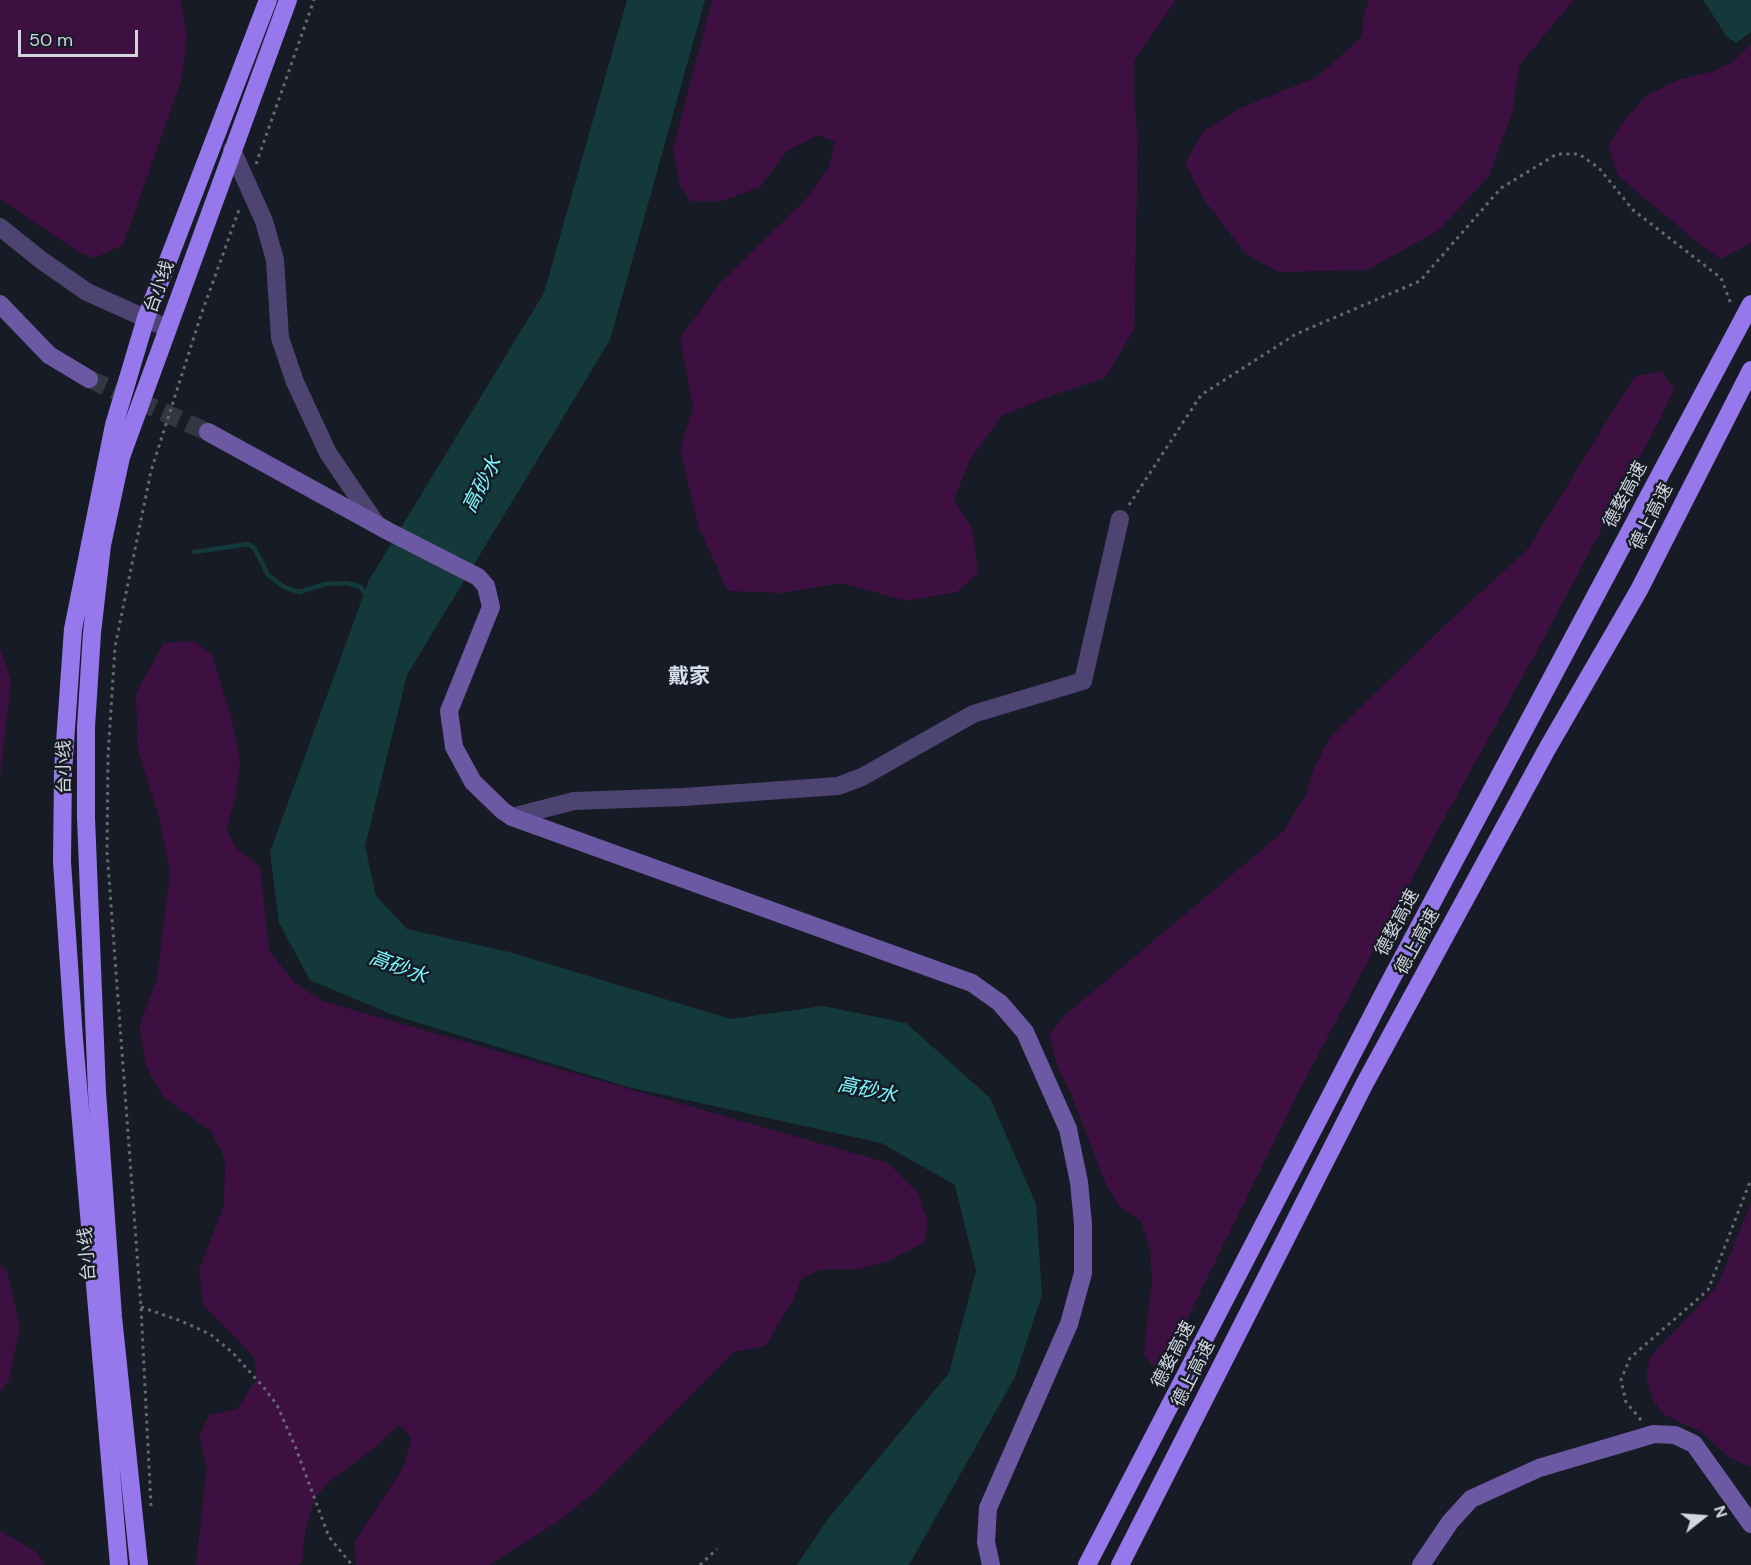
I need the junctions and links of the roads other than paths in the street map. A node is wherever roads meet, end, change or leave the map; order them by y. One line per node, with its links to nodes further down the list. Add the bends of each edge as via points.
1 (268, 0): 7 (highway, 台小线)
2 (288, 0): 3 (highway, 台小线)
3 (232, 150): 8 (highway, 台小线); 13 (street, via 264,220 275,260 280,338 295,382 328,453)
4 (0, 226): 7 (street, via 87,292)
5 (0, 304): 10 (street, via 49,355)
6 (1751, 304): 19 (highway, 德婺高速, via 1386,989)
7 (146, 318): 8 (street); 16 (highway, 台小线, via 114,425 73,629 63,782 62,862 74,1039)
8 (167, 328): 17 (highway, 台小线, via 121,457 102,545 86,726 97,1092 113,1317)
9 (1751, 370): 20 (highway, 德上高速, via 1639,590 1547,749 1365,1083)
10 (89, 379)
11 (208, 432): 13 (street)
12 (1120, 519): 14 (street, via 1083,681 973,714 862,777 838,786 574,801)
13 (383, 528): 14 (street, via 478,577 486,586 491,607 449,711 454,747 473,782)
14 (512, 817): 18 (street, via 972,983 1000,1003 1025,1032 1068,1129 1079,1182 1083,1274 1069,1324 988,1508)
15 (1751, 1524): 21 (street, via 1694,1444 1675,1435 1654,1434 1539,1468 1471,1499)
16 (119, 1565)
17 (139, 1565)
18 (991, 1565)
19 (1087, 1565)
20 (1120, 1565)
21 (1421, 1565)

